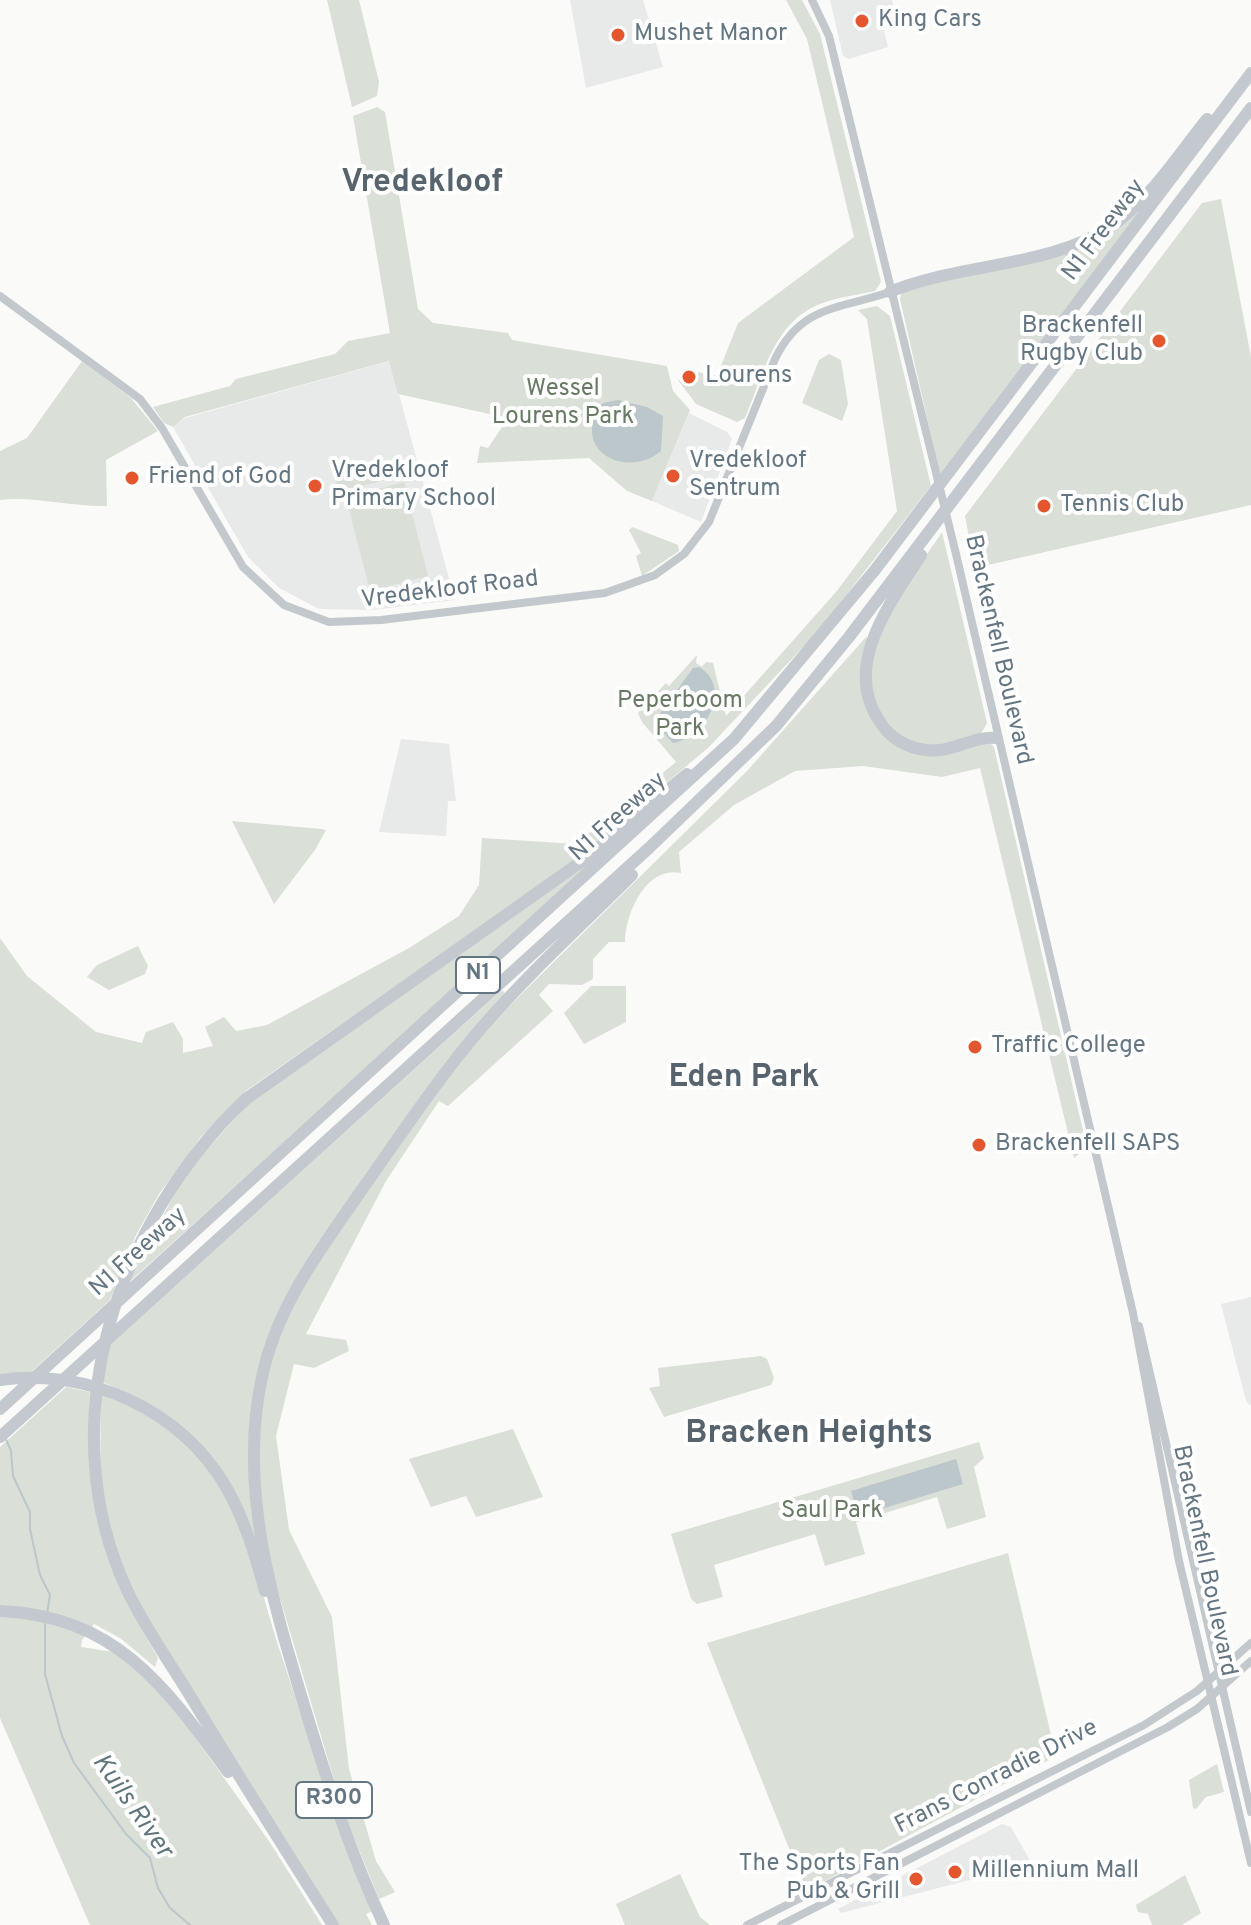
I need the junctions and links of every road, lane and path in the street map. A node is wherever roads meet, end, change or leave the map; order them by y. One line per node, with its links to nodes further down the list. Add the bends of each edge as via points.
1 (812, 0): 5 (street, Brackenfell Boulevard, via 829,36)
2 (1251, 64): 5 (highway, via 1149,192 1110,227 1064,247)
3 (1251, 73): 8 (highway, N1 Freeway / N1, via 875,570)
4 (1251, 108): 7 (highway, N1 Freeway / N1)
5 (890, 292): 6 (street, Vredekloof Road, via 817,312 787,338 709,522 690,548 655,575 605,593 339,623 295,612 259,584 227,545 144,404); 9 (street, Brackenfell Boulevard)
6 (0, 296)
7 (936, 523): 9 (highway, via 877,627 867,664 869,702 888,733 913,747 947,751); 10 (highway, N1 Freeway / N1, via 795,705)
8 (746, 726): 13 (highway, N1 Freeway / N1, via 662,809); 23 (highway, via 585,859 246,1099 174,1182 138,1245 102,1356 94,1437 99,1498 126,1589)
9 (997, 738): 11 (street, Brackenfell Boulevard)
10 (672, 827): 14 (highway, N1 Freeway / N1); 18 (highway, via 658,849 480,1029 325,1242 286,1307 260,1388 253,1475 271,1581)
11 (1133, 1313): 19 (street, Brackenfell Boulevard); 20 (street, Brackenfell Boulevard)
12 (0, 1380): 18 (highway, via 57,1379 115,1393 193,1444 238,1508)
13 (0, 1409)
14 (0, 1437)
15 (0, 1611): 23 (highway, via 55,1618 117,1646 172,1695)
16 (1251, 1643): 19 (street, Frans Conradie Drive)
17 (1251, 1661): 21 (street, Frans Conradie Drive)
18 (294, 1671): 27 (highway, R300, via 339,1817)
19 (1218, 1673): 20 (street, Frans Conradie Drive); 21 (street, Brackenfell Boulevard)
20 (1207, 1682): 22 (street, Brackenfell Boulevard); 28 (street, Frans Conradie Drive, via 1135,1730)
21 (1222, 1688): 22 (street, Frans Conradie Drive); 24 (street, Brackenfell Boulevard)
22 (1211, 1697): 25 (street, Brackenfell Boulevard); 29 (street, Frans Conradie Drive, via 1168,1727)
23 (252, 1801): 26 (highway, R300)
24 (1251, 1812)
25 (1251, 1863)
26 (333, 1925)
27 (384, 1925)
28 (747, 1925)
29 (781, 1925)

